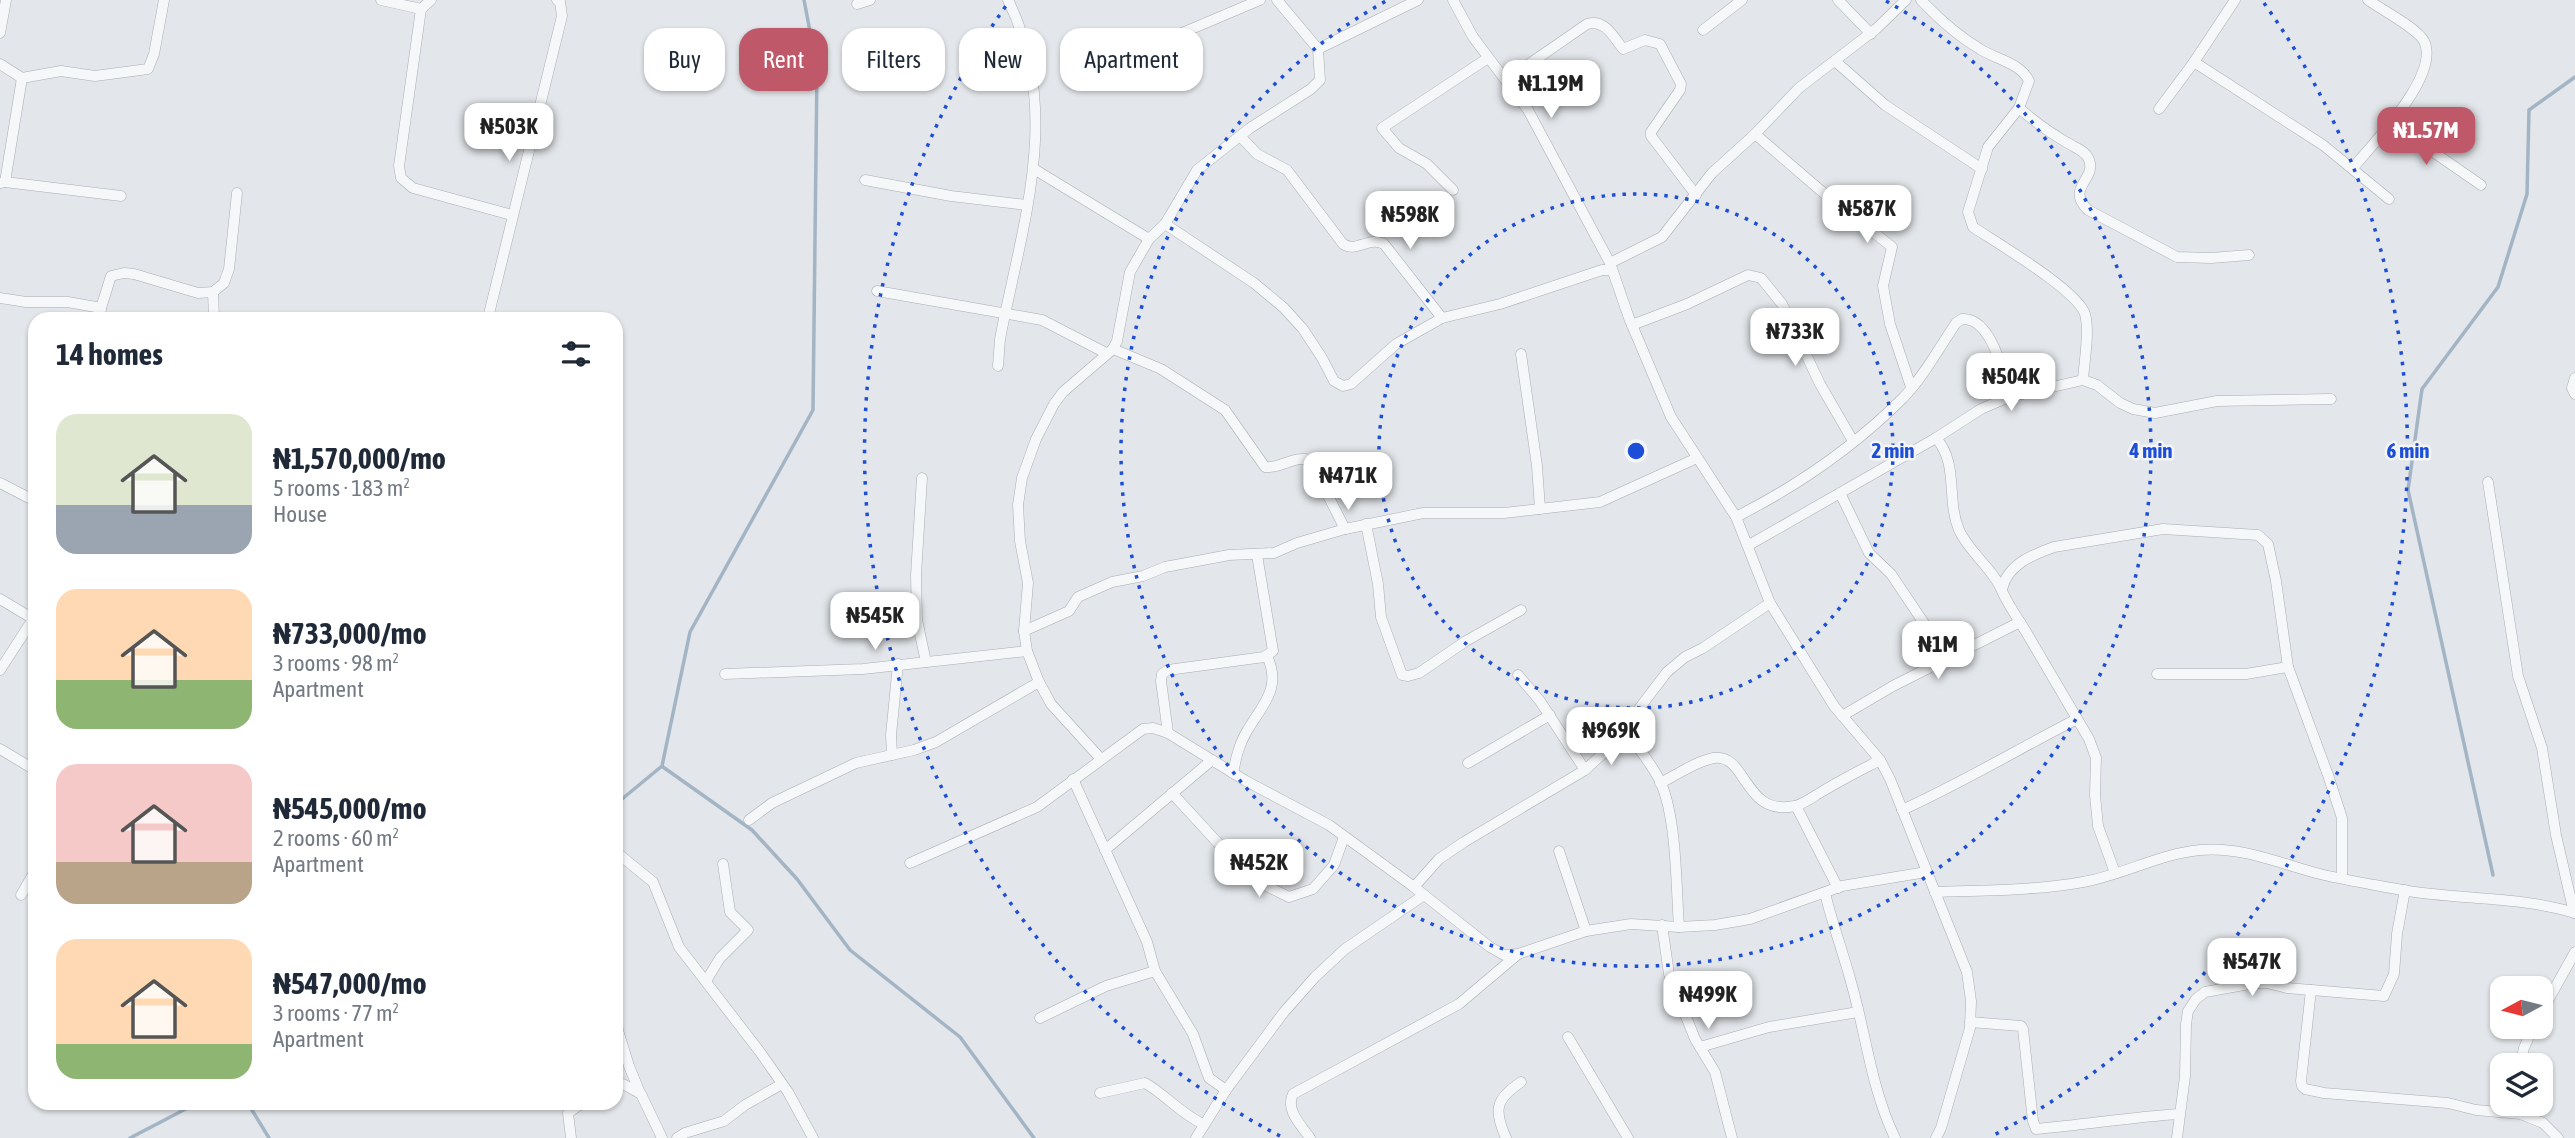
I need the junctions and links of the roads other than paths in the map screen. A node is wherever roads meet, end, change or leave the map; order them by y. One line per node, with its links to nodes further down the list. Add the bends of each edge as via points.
1 (6, 0): 22 (street)
2 (164, 0): 29 (street, via 148,69 95,76 61,71)
3 (381, 0): 19 (street)
4 (431, 0): 19 (street)
5 (557, 0): 48 (street, via 562,16)
6 (870, 0): 18 (street)
7 (1008, 0): 37 (street, via 1025,42 1035,92)
8 (1260, 0): 20 (street)
9 (1277, 0): 24 (street)
10 (1418, 0): 24 (street)
11 (1453, 0): 25 (street)
12 (1742, 0): 21 (street)
13 (1838, 0): 23 (street)
14 (1906, 0): 23 (street)
15 (1921, 0): 31 (street, via 1980,49 2026,75 2028,88)
16 (2235, 0): 27 (street)
17 (2368, 0): 33 (street, via 2419,34 2427,50 2420,80)
18 (857, 4)
19 (421, 9): 48 (street, via 401,178 413,188)
20 (1194, 28)
21 (1703, 30)
22 (0, 33)
23 (1871, 34): 26 (street)
24 (1318, 50): 35 (street, via 1320,80)
25 (1488, 58): 30 (street); 42 (street, via 1382,128 1399,148 1427,164)
26 (1835, 61): 34 (street, via 1799,88); 38 (street, via 1885,105)
27 (2194, 62): 32 (street); 36 (street)
28 (0, 64): 29 (street)
29 (22, 78): 40 (street)
30 (1506, 80): 44 (street, via 1595,22 1623,48 1645,40 1660,44 1681,84 1651,136); 52 (street, via 1528,110)
31 (2019, 108): 38 (street, via 1994,138); 51 (street, via 2089,158 2079,195 2088,210 2177,257)
32 (2159, 109)
33 (2390, 122): 36 (street); 41 (street)
34 (1755, 134): 44 (street, via 1712,173); 68 (street, via 1892,247 1883,286)
35 (1240, 136): 49 (street, via 1197,170); 61 (street, via 1257,154 1287,170 1343,243 1353,247 1373,241 1384,244)
36 (2353, 168): 46 (street)
37 (1034, 169): 47 (street); 50 (street)
38 (1982, 169): 67 (street, via 1968,212 1970,222 2080,306 2086,320)
39 (865, 180): 47 (street)
40 (3, 183): 45 (street)
41 (2481, 185)
42 (1453, 190)
43 (237, 193): 54 (street, via 229,269 225,283)
44 (1696, 195): 52 (street, via 1662,237)
45 (121, 196)
46 (2389, 199)
47 (1027, 205): 60 (street)
48 (512, 215): 59 (street)
49 (1165, 224): 50 (street); 61 (street, via 1284,308 1303,329 1334,381 1343,386 1396,344)
50 (1149, 239): 63 (street, via 1130,272 1117,341)
51 (2249, 255)
52 (1611, 266): 61 (street, via 1500,304); 62 (street)
53 (877, 291): 60 (street)
54 (213, 292): 57 (street, via 198,293 124,273 111,276); 58 (street)
55 (0, 298): 56 (street, via 68,302)
56 (96, 312)
57 (102, 312)
58 (214, 312)
59 (489, 312)
60 (1005, 314): 63 (street, via 1042,320); 65 (street)
61 (1442, 318)
62 (1632, 325): 73 (street, via 1748,275 1760,278 1782,304); 74 (street, via 1671,418)
63 (1110, 351): 83 (street, via 1161,369 1225,410 1265,467 1303,458 1311,461); 93 (street, via 1054,404 1022,478 1020,541 1028,583)
64 (1521, 354): 80 (street)
65 (998, 366)
66 (2575, 377): 69 (street)
67 (2083, 380): 70 (street); 71 (street, via 2133,409 2155,413 2217,401)
68 (1911, 387): 70 (street, via 1956,323 1969,318 1988,336); 73 (street)
69 (2575, 394)
70 (2009, 397): 72 (street, via 1980,409)
71 (2332, 399)
72 (1936, 438): 78 (street); 86 (street, via 1949,459 1959,530)
73 (1853, 441): 81 (street, via 1793,486)
74 (1697, 458): 80 (street, via 1600,502); 81 (street)
75 (922, 478): 97 (street, via 916,575)
76 (2488, 482): 142 (street, via 2518,676 2542,748)
77 (0, 483): 79 (street)
78 (1840, 493): 84 (street); 96 (street, via 1869,553 1891,574)
79 (28, 497)
80 (1540, 509): 82 (street, via 1423,513)
81 (1736, 517): 84 (street)
82 (1366, 524): 83 (street); 89 (street, via 1381,617 1402,675 1419,673)
83 (1345, 528): 85 (street)
84 (1749, 545): 88 (street)
85 (1257, 555): 93 (street, via 1177,564 1112,582 1078,597 1069,611); 95 (street, via 1273,648)
86 (2002, 589): 91 (street); 99 (street, via 2016,565 2054,547 2163,529 2258,535 2268,544)
87 (0, 599): 90 (street)
88 (1770, 603): 106 (street); 108 (street, via 1667,672)
89 (1521, 610)
90 (28, 616)
91 (2020, 622): 96 (street); 107 (street)
92 (28, 629): 100 (street)
93 (1024, 631): 94 (street)
94 (1027, 651): 97 (street); 104 (street)
95 (1267, 656): 109 (street, via 1162,674); 118 (street, via 1274,684 1237,750)
96 (1948, 659): 106 (street)
97 (926, 662): 98 (street)
98 (898, 664): 101 (street); 111 (street)
99 (2288, 667): 102 (street, via 2246,674); 133 (street, via 2342,818)
100 (0, 670)
101 (725, 674)
102 (2157, 674)
103 (1518, 675): 105 (street)
104 (1039, 682): 111 (street, via 936,742); 112 (street, via 1051,704)
105 (1550, 715): 115 (street); 117 (street)
106 (1842, 716): 114 (street)
107 (2077, 719): 123 (street, via 1958,785); 132 (street, via 2096,758 2098,826)
108 (1625, 729): 117 (street); 120 (street)
109 (1168, 733): 112 (street, via 1143,729); 113 (street)
110 (0, 748): 116 (street)
111 (892, 755): 124 (street, via 809,784)
112 (1101, 759): 119 (street)
113 (1212, 760): 118 (street); 121 (street)
114 (1880, 760): 122 (street); 123 (street)
115 (1468, 763)
116 (28, 766)
117 (1585, 770): 135 (street, via 1439,859)
118 (1233, 773): 125 (street)
119 (1073, 779): 126 (street); 130 (street, via 1037,807)
120 (1660, 783): 122 (street, via 1709,760 1726,759 1758,798 1778,807); 144 (street, via 1671,827)
121 (1172, 793): 125 (street, via 1250,878 1289,897 1313,890 1334,865); 126 (street)
122 (1796, 806): 136 (street)
123 (1902, 810): 131 (street)
124 (749, 820)
125 (1345, 837): 135 (street)
126 (1105, 850): 148 (street, via 1147,942)
127 (1559, 851): 145 (street)
128 (623, 858): 149 (street, via 653,882 679,947)
129 (723, 863): 149 (street, via 730,912 748,930 720,958)
130 (910, 863)
131 (1926, 872): 136 (street); 138 (street)
132 (2115, 873): 133 (street, via 2169,855 2218,850 2248,853); 138 (street, via 2057,886)
133 (2342, 878): 137 (street)
134 (28, 883): 140 (street)
135 (1414, 887): 141 (street)
136 (1838, 888): 139 (street)
137 (2405, 890): 142 (street, via 2546,905); 150 (street, via 2394,974 2386,995)
138 (1935, 892): 154 (street, via 1966,972)
139 (1825, 893): 144 (street, via 1750,919); 152 (street)
140 (21, 895)
141 (1424, 895): 147 (street, via 1490,947 1504,955); 161 (street, via 1345,949 1315,977)
142 (2575, 913)
143 (1662, 925): 144 (street); 145 (street, via 1631,923); 157 (street, via 1669,974)
144 (1679, 928)
145 (1586, 931): 147 (street)
146 (2575, 952): 151 (street)
147 (1518, 954): 174 (street, via 1459,1004 1293,1094 1290,1108)
148 (1155, 971): 153 (street, via 1106,986); 161 (street, via 1193,1034 1209,1078)
149 (706, 981): 160 (street)
150 (2311, 990): 165 (street, via 2301,1081 2305,1089); 166 (street, via 2255,982 2205,992 2196,999 2186,1024)
151 (2553, 991)
152 (1858, 1012): 157 (street, via 1769,1027); 178 (street, via 1880,1105)
153 (1040, 1018)
154 (1970, 1022): 166 (street, via 2012,1024 2023,1029 2036,1129); 179 (street)
155 (1568, 1037): 176 (street)
156 (623, 1047): 163 (street)
157 (1700, 1047): 177 (street, via 1715,1072)
158 (1521, 1082): 175 (street, via 1502,1095 1498,1110)
159 (623, 1084): 163 (street)
160 (782, 1084): 171 (street, via 724,1121); 172 (street)
161 (1226, 1090): 168 (street)
162 (1100, 1093): 168 (street, via 1145,1083)
163 (641, 1094): 170 (street)
164 (572, 1110): 169 (street, via 568,1113)
165 (2490, 1110)
166 (2179, 1114): 180 (street)
167 (2529, 1116): 181 (street)
168 (1203, 1124): 173 (street)
169 (571, 1138)
170 (662, 1138)
171 (677, 1138)
172 (813, 1138)
173 (1196, 1138)
174 (1310, 1138)
175 (1506, 1138)
176 (1628, 1138)
177 (1732, 1138)
178 (1895, 1138)
179 (1936, 1138)
180 (2177, 1138)
181 (2558, 1138)

